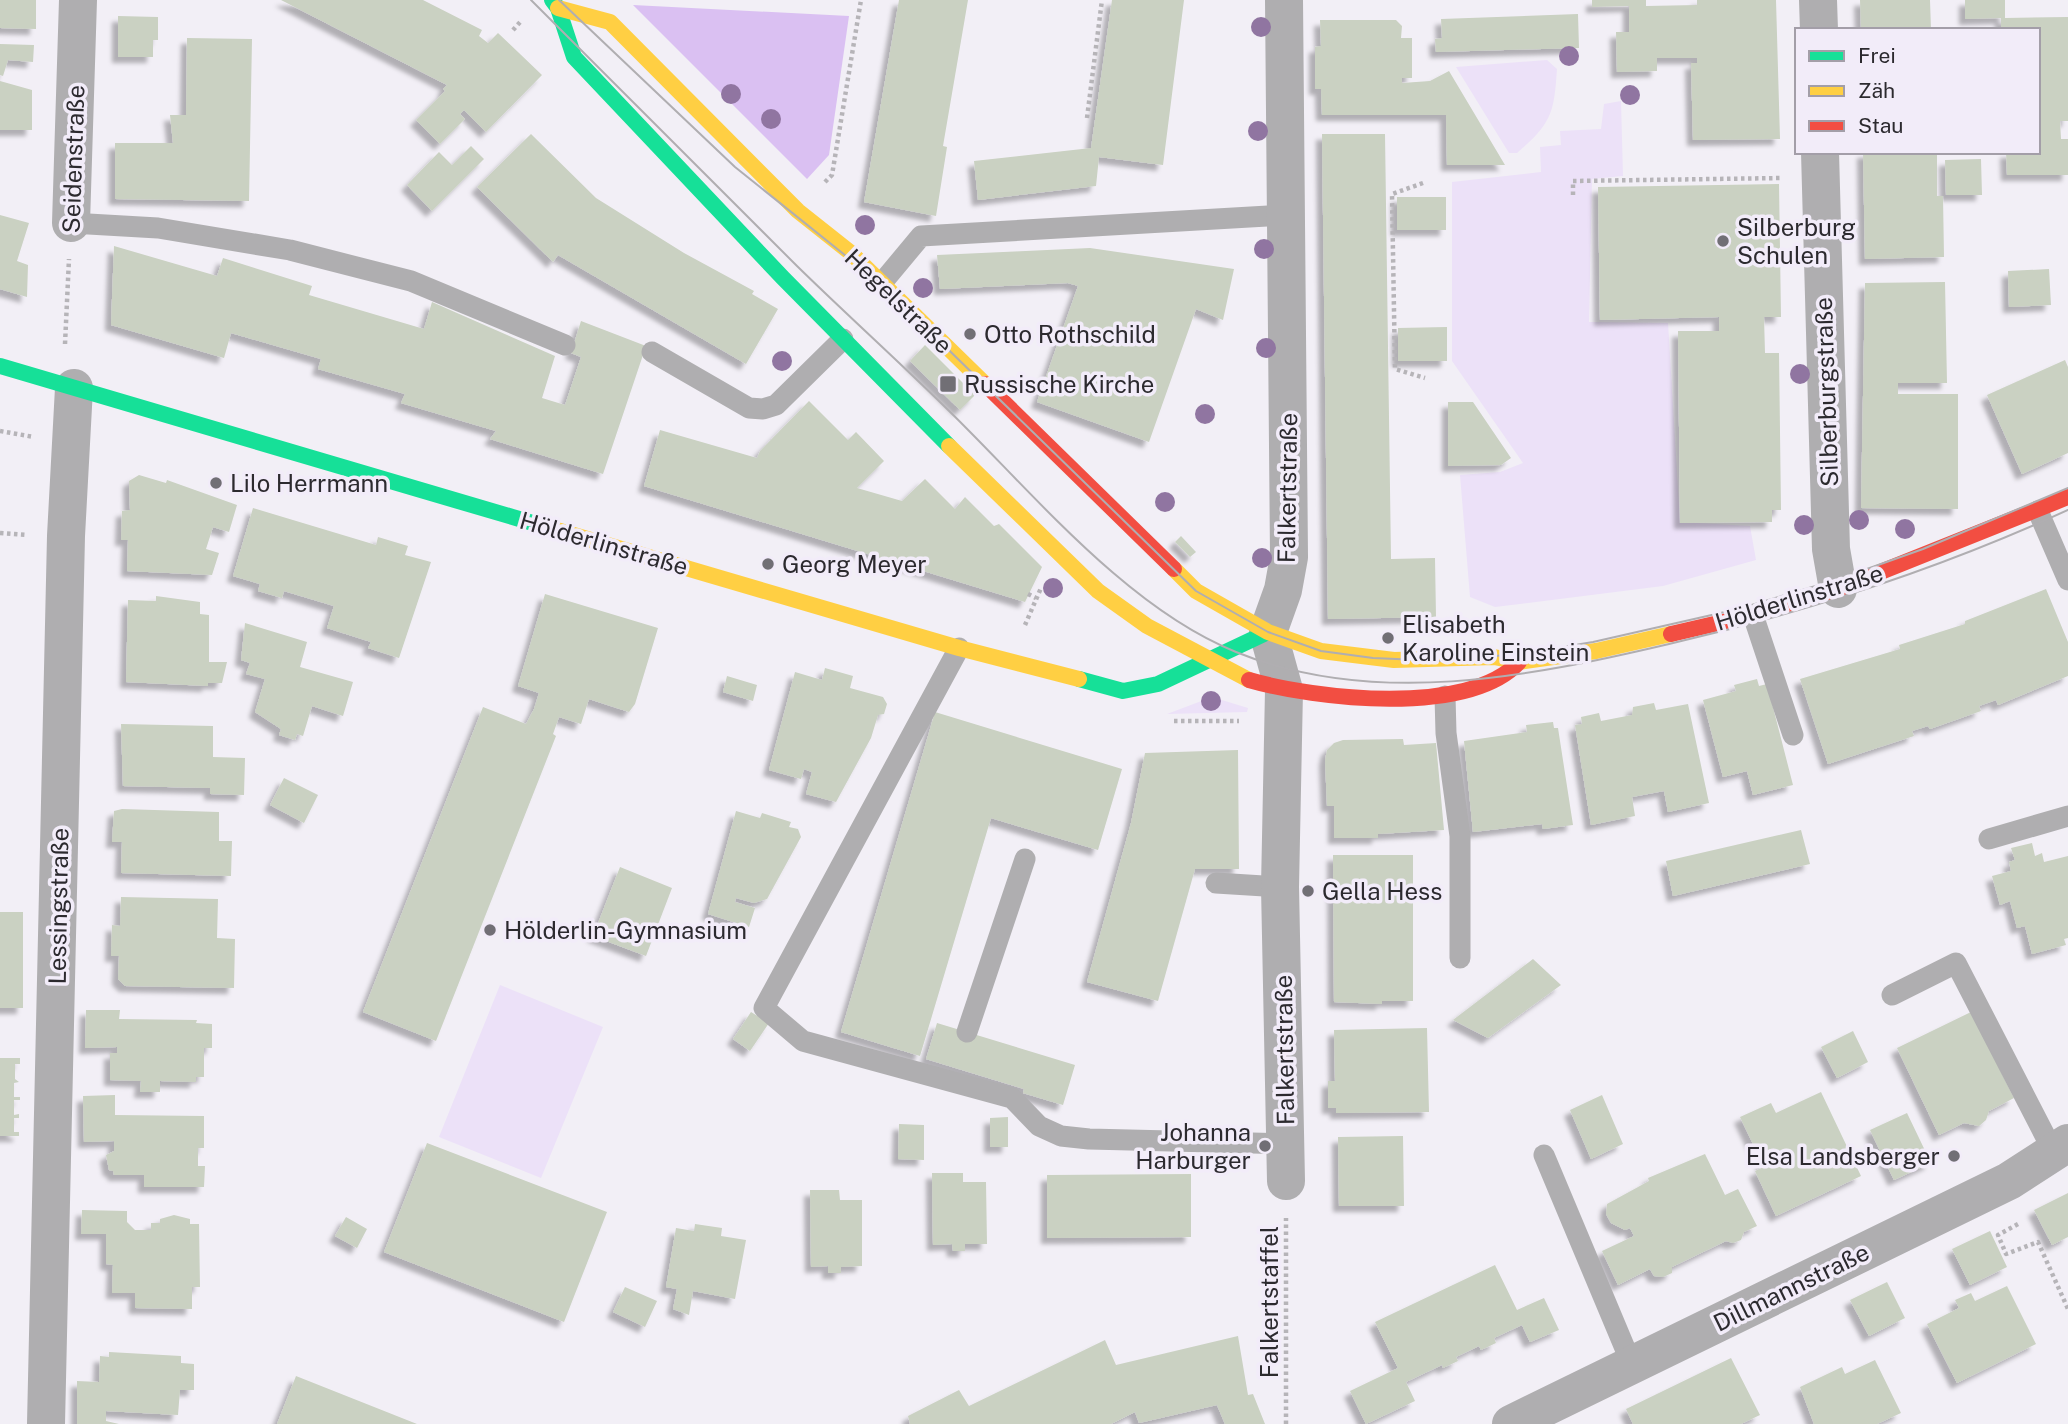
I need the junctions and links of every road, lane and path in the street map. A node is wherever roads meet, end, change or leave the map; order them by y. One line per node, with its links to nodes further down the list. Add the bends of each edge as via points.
1 (78, 0): 14 (street, Seidenstraße)
2 (861, 0): 10 (path)
3 (1102, 0): 8 (path)
4 (1284, 0): 13 (street, Falkertstraße)
5 (1818, 0): 7 (street)
6 (555, 4): 15 (street, Hegelstraße, via 610,22 798,211); 17 (street, Hegelstraße, via 574,57)
7 (1819, 28)
8 (1087, 118)
9 (1820, 156): 12 (path, via 1788,178 1573,181); 27 (street, Silberburgstraße, via 1831,549)
10 (832, 175)
11 (1423, 183): 21 (path, via 1392,194 1395,369)
12 (1573, 195)
13 (1285, 215): 15 (lane, via 921,236); 32 (street, Falkertstraße, via 1289,557)
14 (71, 223): 16 (path, Seidenstraße); 18 (lane, via 158,228 290,250 411,281)
15 (881, 284): 32 (street, Hegelstraße, via 1196,591)
16 (66, 317)
17 (843, 339): 19 (lane, via 776,405 762,409 749,408); 34 (street, Hegelstraße, via 1098,591)
18 (565, 345)
19 (652, 352)
20 (0, 366): 22 (street, Hölderlinstraße)
21 (1425, 378)
22 (74, 388): 33 (street, Hölderlinstraße); 54 (street, Lessingstraße, via 66,536)
23 (2068, 498): 24 (street, Hölderlinstraße)
24 (2038, 511): 26 (lane); 27 (street, Hölderlinstraße)
25 (1044, 580): 29 (path)
26 (2068, 580)
27 (1838, 589): 30 (street, Hölderlinstraße)
28 (1028, 594): 29 (path)
29 (1037, 598): 31 (path)
30 (1753, 615): 35 (street, Hölderlinstraße, via 1596,651); 38 (lane)
31 (1023, 628)
32 (1268, 632): 34 (street, Hölderlinstraße); 35 (street, Hölderlinstraße, via 1348,656 1394,660 1494,657); 36 (street, Falkertstraße)
33 (959, 648): 34 (street, Hölderlinstraße, via 1123,691 1158,684); 47 (lane, via 764,1008 803,1041 953,1074 1012,1098 1039,1126 1061,1136)
34 (1207, 661): 36 (street, Hölderlinstraße)
35 (1519, 662): 37 (street, Hölderlinstraße, via 1507,675)
36 (1284, 690): 37 (street, Hölderlinstraße, via 1390,699); 43 (street, Falkertstraße)
37 (1445, 696): 44 (lane, via 1460,836)
38 (1793, 735)
39 (2068, 816): 40 (lane)
40 (1989, 839)
41 (1025, 859): 46 (lane)
42 (1216, 883): 43 (lane)
43 (1280, 887): 47 (street, Falkertstraße)
44 (1460, 958)
45 (1892, 995): 48 (lane, via 1956,963)
46 (967, 1032)
47 (1287, 1144): 50 (street, Falkertstraße)
48 (2060, 1147): 53 (street, Dillmannstraße, via 2009,1181)
49 (1544, 1155): 53 (lane)
50 (1286, 1181): 55 (path, Falkertstaffel)
51 (2028, 1219): 52 (path, via 1998,1235 2006,1254 2038,1242)
52 (2068, 1308)
53 (1632, 1365): 56 (street, Dillmannstraße)
54 (46, 1424)
55 (1286, 1424)
56 (1511, 1424)

